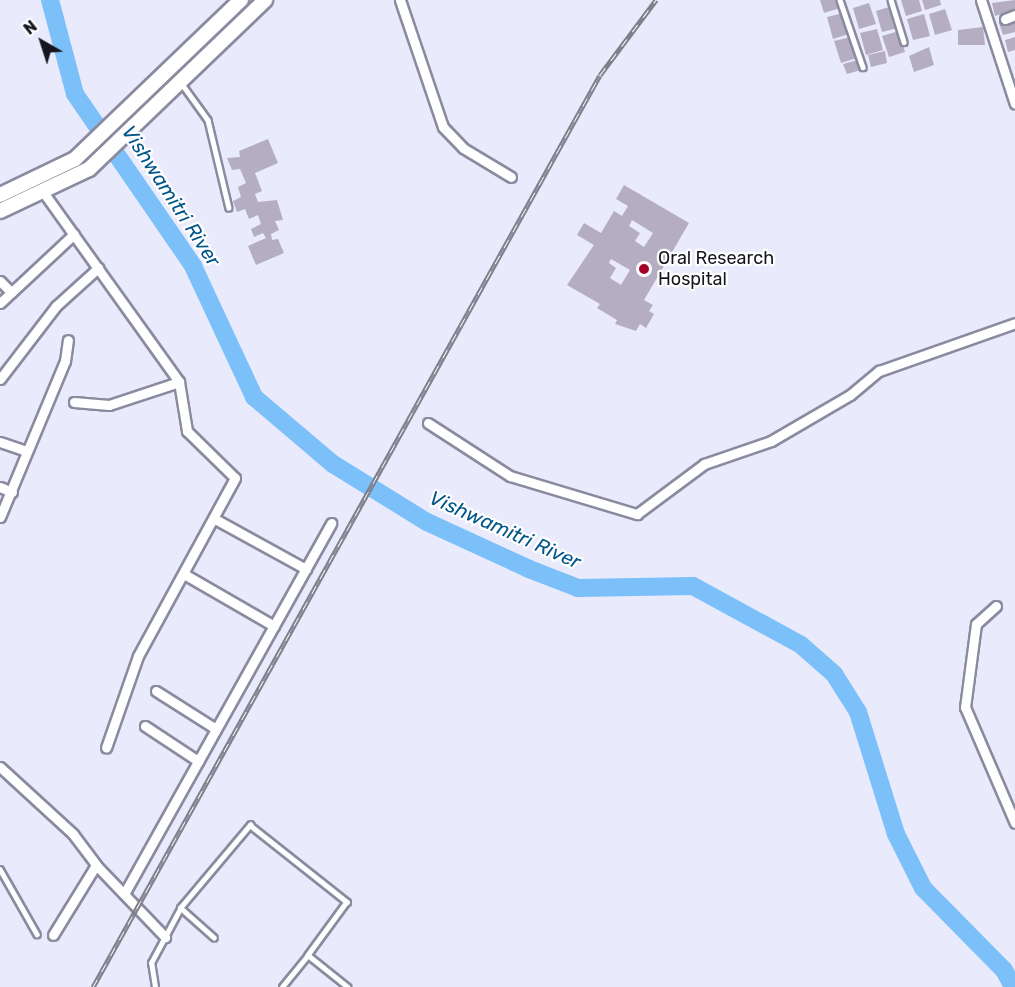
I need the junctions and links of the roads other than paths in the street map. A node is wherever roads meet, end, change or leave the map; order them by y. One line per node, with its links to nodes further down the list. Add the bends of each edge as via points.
1 (241, 0): 14 (main road, via 75,159)
2 (265, 0): 11 (main road)
3 (400, 0): 13 (street, via 444,127 463,148)
4 (840, 0): 10 (lane)
5 (891, 0): 9 (lane)
6 (981, 0): 12 (street)
7 (1015, 15): 8 (street)
8 (1005, 19)
9 (904, 42)
10 (863, 67)
11 (180, 83): 15 (main road, via 89,169); 17 (lane, via 208,120)
12 (1015, 104)
13 (511, 177)
14 (35, 180): 15 (street); 16 (main road)
15 (44, 192): 18 (main road); 19 (street)
16 (0, 195)
17 (229, 208)
18 (0, 211)
19 (74, 234): 20 (street); 22 (street)
20 (98, 268): 26 (street, via 56,306); 27 (street)
21 (0, 281): 22 (street)
22 (10, 292): 23 (street)
23 (0, 303)
24 (1015, 323): 29 (street, via 879,370 850,395 771,441 704,464 637,514 510,476)
25 (68, 340): 31 (street, via 65,361)
26 (0, 380)
27 (179, 382): 28 (street, via 109,405); 35 (street, via 187,431 236,478)
28 (74, 402)
29 (428, 423)
30 (0, 442): 31 (street)
31 (26, 451): 33 (street)
32 (0, 487): 33 (street)
33 (12, 492): 34 (street)
34 (0, 517)
35 (215, 519): 37 (street); 38 (street)
36 (332, 523): 37 (street)
37 (306, 569): 40 (street)
38 (184, 574): 40 (street); 44 (street, via 138,656)
39 (996, 606): 47 (street, via 976,624 965,707)
40 (274, 626): 43 (street)
41 (156, 691): 43 (street)
42 (145, 726): 45 (street)
43 (216, 729): 45 (street)
44 (106, 748)
45 (198, 761): 50 (street)
46 (0, 767): 48 (street, via 74,834)
47 (1015, 823)
48 (96, 864): 50 (street); 53 (street)
49 (0, 869): 52 (lane)
50 (124, 894): 54 (street)
51 (180, 909): 54 (lane); 55 (lane); 56 (lane, via 250,825 347,902)
52 (37, 934)
53 (53, 935)
54 (165, 937): 57 (lane, via 151,963)
55 (214, 938)
56 (308, 955): 58 (lane); 59 (lane)
57 (155, 987)
58 (282, 987)
59 (348, 987)

